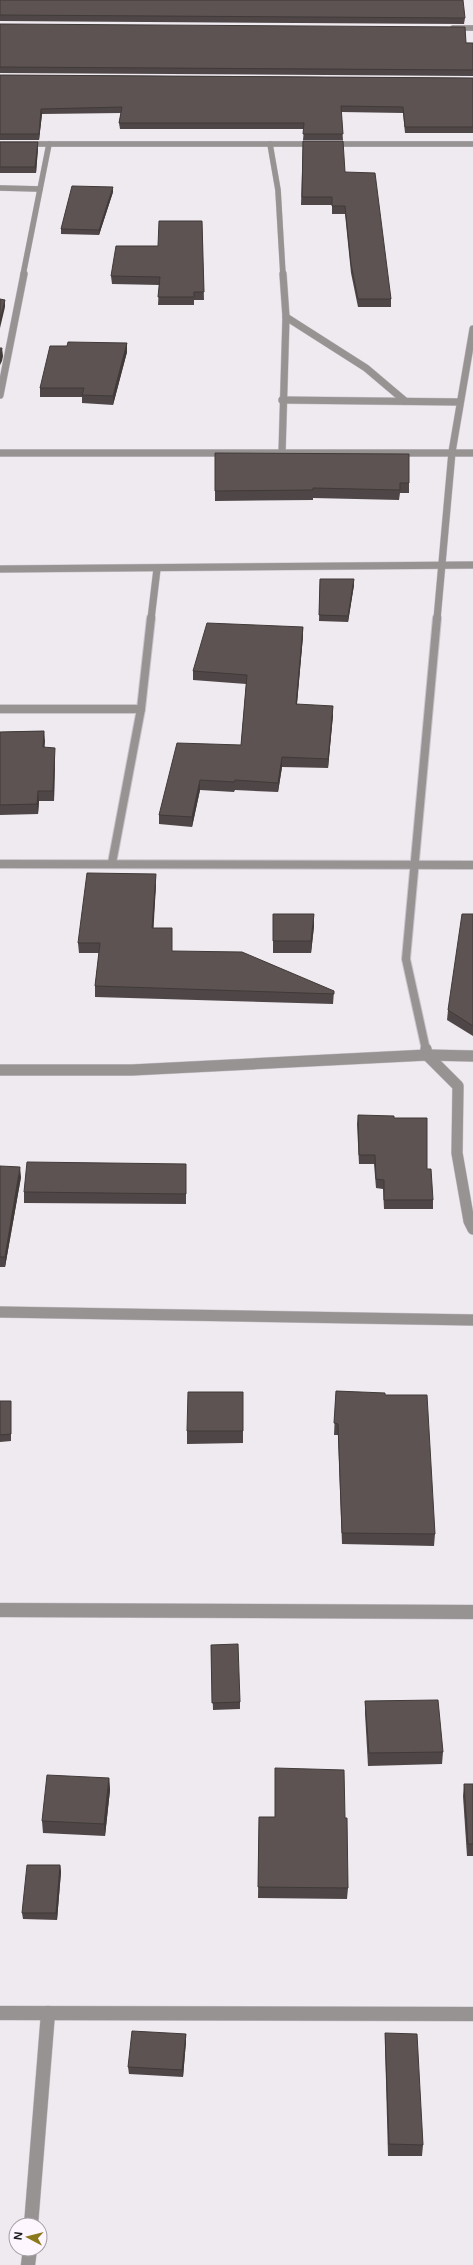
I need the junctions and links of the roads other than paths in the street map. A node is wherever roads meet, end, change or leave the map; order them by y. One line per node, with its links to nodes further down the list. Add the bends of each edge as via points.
1 (449, 28): 2 (street)
2 (473, 28)
3 (0, 144): 4 (street)
4 (49, 144): 5 (street); 8 (street)
5 (270, 144): 6 (street); 9 (street, via 278,190)
6 (473, 144)
7 (0, 188): 8 (street)
8 (40, 189): 11 (street)
9 (286, 317): 12 (street); 13 (street, via 366,368)
10 (473, 329): 14 (street)
11 (0, 394)
12 (282, 400): 13 (street); 15 (street)
13 (405, 401): 14 (street)
14 (459, 402): 16 (street)
15 (282, 452): 16 (street); 18 (street)
16 (452, 452): 17 (street); 19 (street)
17 (473, 452)
18 (0, 453)
19 (442, 566): 20 (street); 22 (street); 26 (street)
20 (473, 566)
21 (0, 569): 22 (street)
22 (157, 569): 24 (street)
23 (0, 709): 24 (street)
24 (142, 709): 25 (street)
25 (112, 863): 26 (street); 27 (street)
26 (414, 863): 28 (street); 29 (street, via 406,959)
27 (0, 864)
28 (473, 865)
29 (426, 1055): 30 (street); 31 (street, via 132,1070); 32 (street, via 458,1086 456,1153 469,1222)
30 (473, 1056)
31 (0, 1070)
32 (473, 1228)
33 (0, 1312): 34 (street)
34 (473, 1320)
35 (0, 1610): 36 (street)
36 (473, 1612)
37 (0, 2013): 38 (street)
38 (48, 2013): 39 (street); 40 (street)
39 (473, 2014)
40 (33, 2217)

